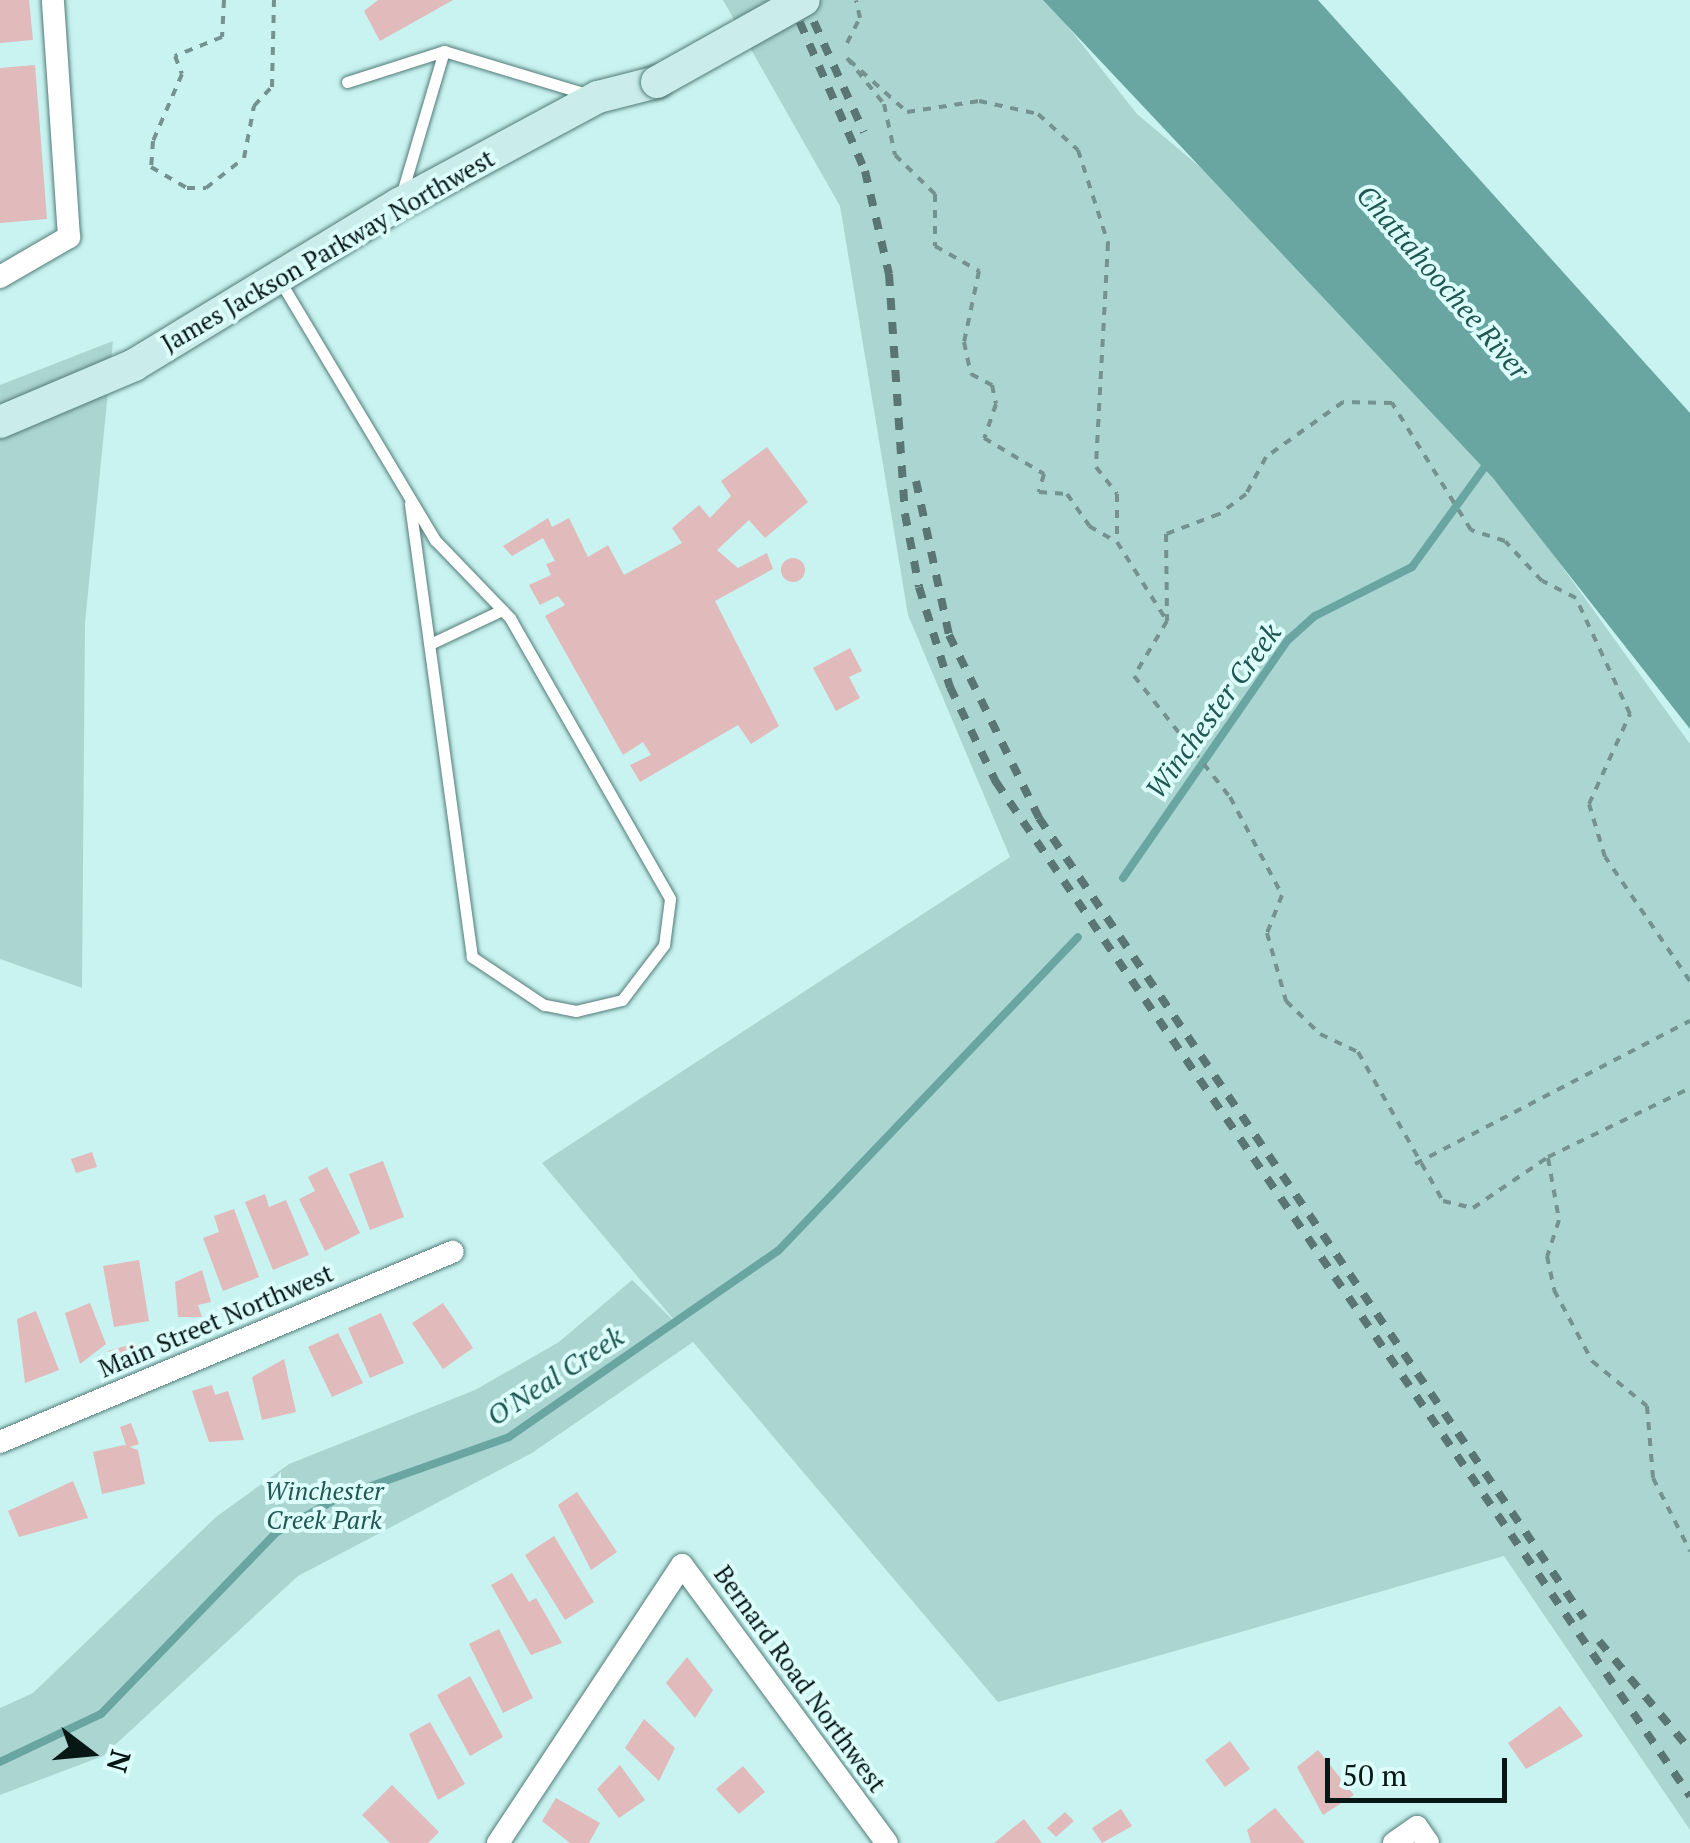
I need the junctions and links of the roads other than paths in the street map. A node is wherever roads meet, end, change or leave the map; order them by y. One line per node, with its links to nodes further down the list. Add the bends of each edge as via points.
1 (54, 0): 7 (street, via 70,237)
2 (804, 0): 5 (main road, James Jackson Parkway Northwest, bridge, via 656,82)
3 (444, 51): 4 (lane); 5 (lane); 6 (lane)
4 (347, 82)
5 (598, 97): 6 (main road, James Jackson Parkway Northwest)
6 (398, 204): 8 (main road, James Jackson Parkway Northwest)
7 (0, 277)
8 (278, 278): 9 (main road, James Jackson Parkway Northwest, via 134,365); 10 (lane)
9 (0, 422)
10 (410, 503): 11 (lane); 12 (lane)
11 (502, 610): 12 (lane); 12 (lane, via 670,899 664,945 622,1000 576,1011 544,1006 472,957)
12 (430, 644)
13 (452, 1252): 14 (street, Main Street Northwest)
14 (0, 1442)
15 (498, 1843): 16 (street, Bernard Road Northwest, via 682,1565)
16 (886, 1843)
17 (1394, 1843): 18 (street, via 1416,1826)
18 (1428, 1843)

